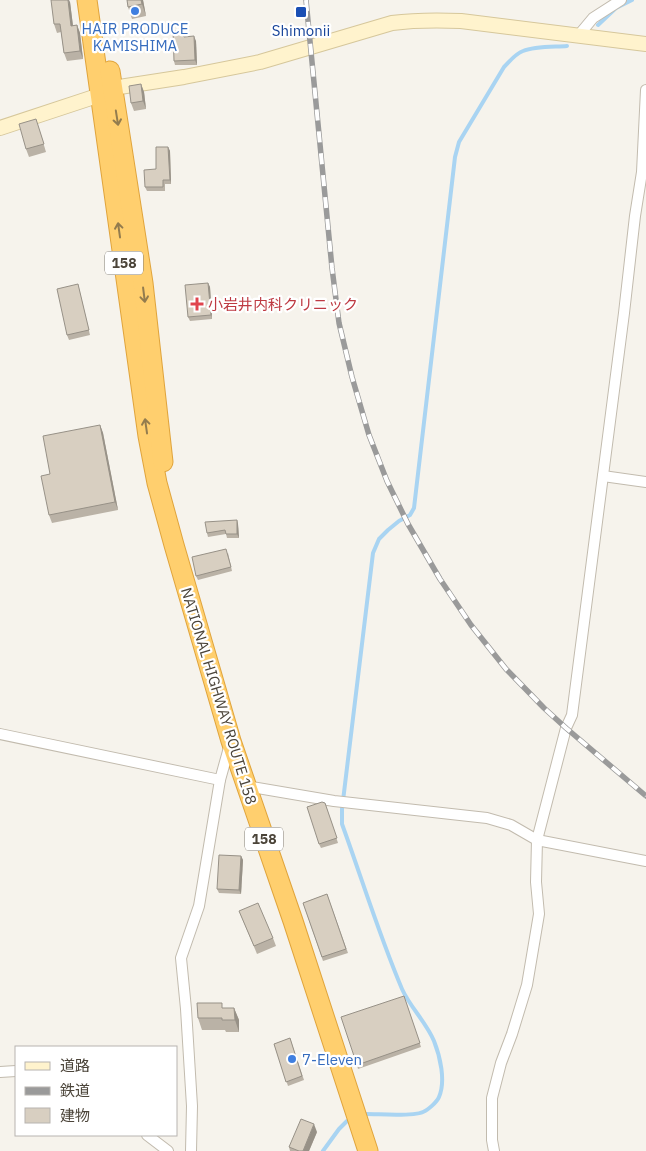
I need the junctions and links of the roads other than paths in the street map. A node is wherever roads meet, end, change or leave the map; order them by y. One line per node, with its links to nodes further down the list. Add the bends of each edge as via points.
1 (87, 0): 7 (highway, NATIONAL HIGHWAY ROUTE 158 / 158)
2 (100, 0): 7 (highway, NATIONAL HIGHWAY ROUTE 158 / 158)
3 (621, 0): 4 (street, via 593,18)
4 (578, 36): 5 (street); 7 (street, via 461,22 414,20 392,23 260,62)
5 (646, 44)
6 (646, 90): 9 (street, via 642,172)
7 (107, 92): 8 (street); 12 (highway, NATIONAL HIGHWAY ROUTE 158 / 158, via 143,284 161,432 168,524)
8 (0, 128)
9 (603, 476): 10 (street); 15 (street, via 572,715)
10 (646, 482)
11 (0, 734): 13 (street)
12 (231, 741): 13 (street); 14 (highway, NATIONAL HIGHWAY ROUTE 158 / 158)
13 (220, 780): 21 (street, via 199,906 181,958 192,1106)
14 (246, 786): 15 (street, via 343,803 488,818 511,825); 22 (highway, NATIONAL HIGHWAY ROUTE 158 / 158)
15 (537, 840): 16 (street); 23 (street, via 539,914 528,985 492,1098)
16 (646, 861)
17 (15, 1071): 18 (street)
18 (0, 1072)
19 (148, 1136): 20 (street)
20 (168, 1151)
21 (192, 1151)
22 (368, 1151)
23 (494, 1151)

